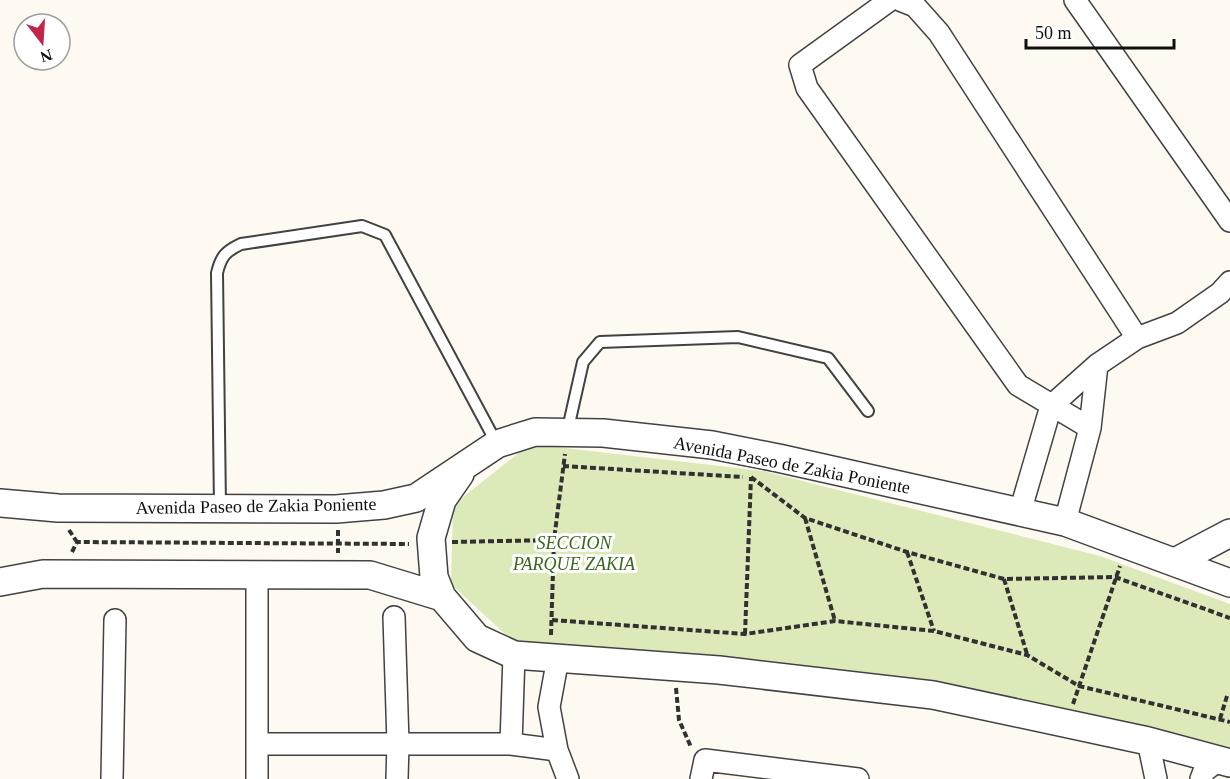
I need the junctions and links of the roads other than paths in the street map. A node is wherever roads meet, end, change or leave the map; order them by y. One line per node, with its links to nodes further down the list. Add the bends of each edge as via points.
1 (890, 0): 8 (street, via 800,65 807,88 1017,385)
2 (900, 0): 6 (street, via 915,6 939,33)
3 (1075, 0): 4 (street)
4 (1230, 220)
5 (1230, 282): 6 (street, via 1177,322)
6 (1137, 338): 7 (street)
7 (1097, 365): 8 (street); 10 (street)
8 (1051, 406): 10 (street); 16 (street)
9 (867, 411): 11 (lane, via 828,358 738,337 600,342 583,362)
10 (1090, 428): 17 (street)
11 (567, 433): 12 (street, Avenida Paseo de Zakia Poniente, via 535,432); 16 (street, Avenida Paseo de Zakia Poniente, via 712,445)
12 (497, 444): 13 (street, Avenida Paseo de Zakia Poniente); 15 (lane, via 385,235 362,226 241,244 226,251 218,273)
13 (465, 467): 15 (street, Avenida Paseo de Zakia Poniente, via 416,498 384,505); 23 (street, via 442,500 432,543 434,577)
14 (0, 503): 15 (street, Avenida Paseo de Zakia Poniente, via 58,508)
15 (220, 507)
16 (1020, 512): 17 (street, Avenida Paseo de Zakia Poniente)
17 (1065, 522): 19 (street, Avenida Paseo de Zakia Poniente)
18 (1230, 533): 19 (street)
19 (1175, 562): 22 (street, Avenida Paseo de Zakia Poniente)
20 (257, 574): 21 (street, via 43,574); 23 (street, via 370,574); 30 (street)
21 (0, 582)
22 (1230, 583)
23 (442, 597): 26 (street, via 477,638)
24 (394, 616): 29 (street)
25 (115, 620): 36 (street)
26 (514, 655): 27 (street); 31 (street)
27 (553, 657): 28 (street, via 933,695); 32 (street, via 549,707)
28 (1148, 741): 33 (street); 40 (street)
29 (398, 743): 30 (street); 31 (street); 38 (street)
30 (257, 744): 37 (street)
31 (511, 744): 32 (street)
32 (557, 750): 39 (street)
33 (1216, 767)
34 (703, 770): 35 (street)
35 (845, 778)
36 (112, 779)
37 (257, 779)
38 (397, 779)
39 (568, 779)
40 (1156, 779)

